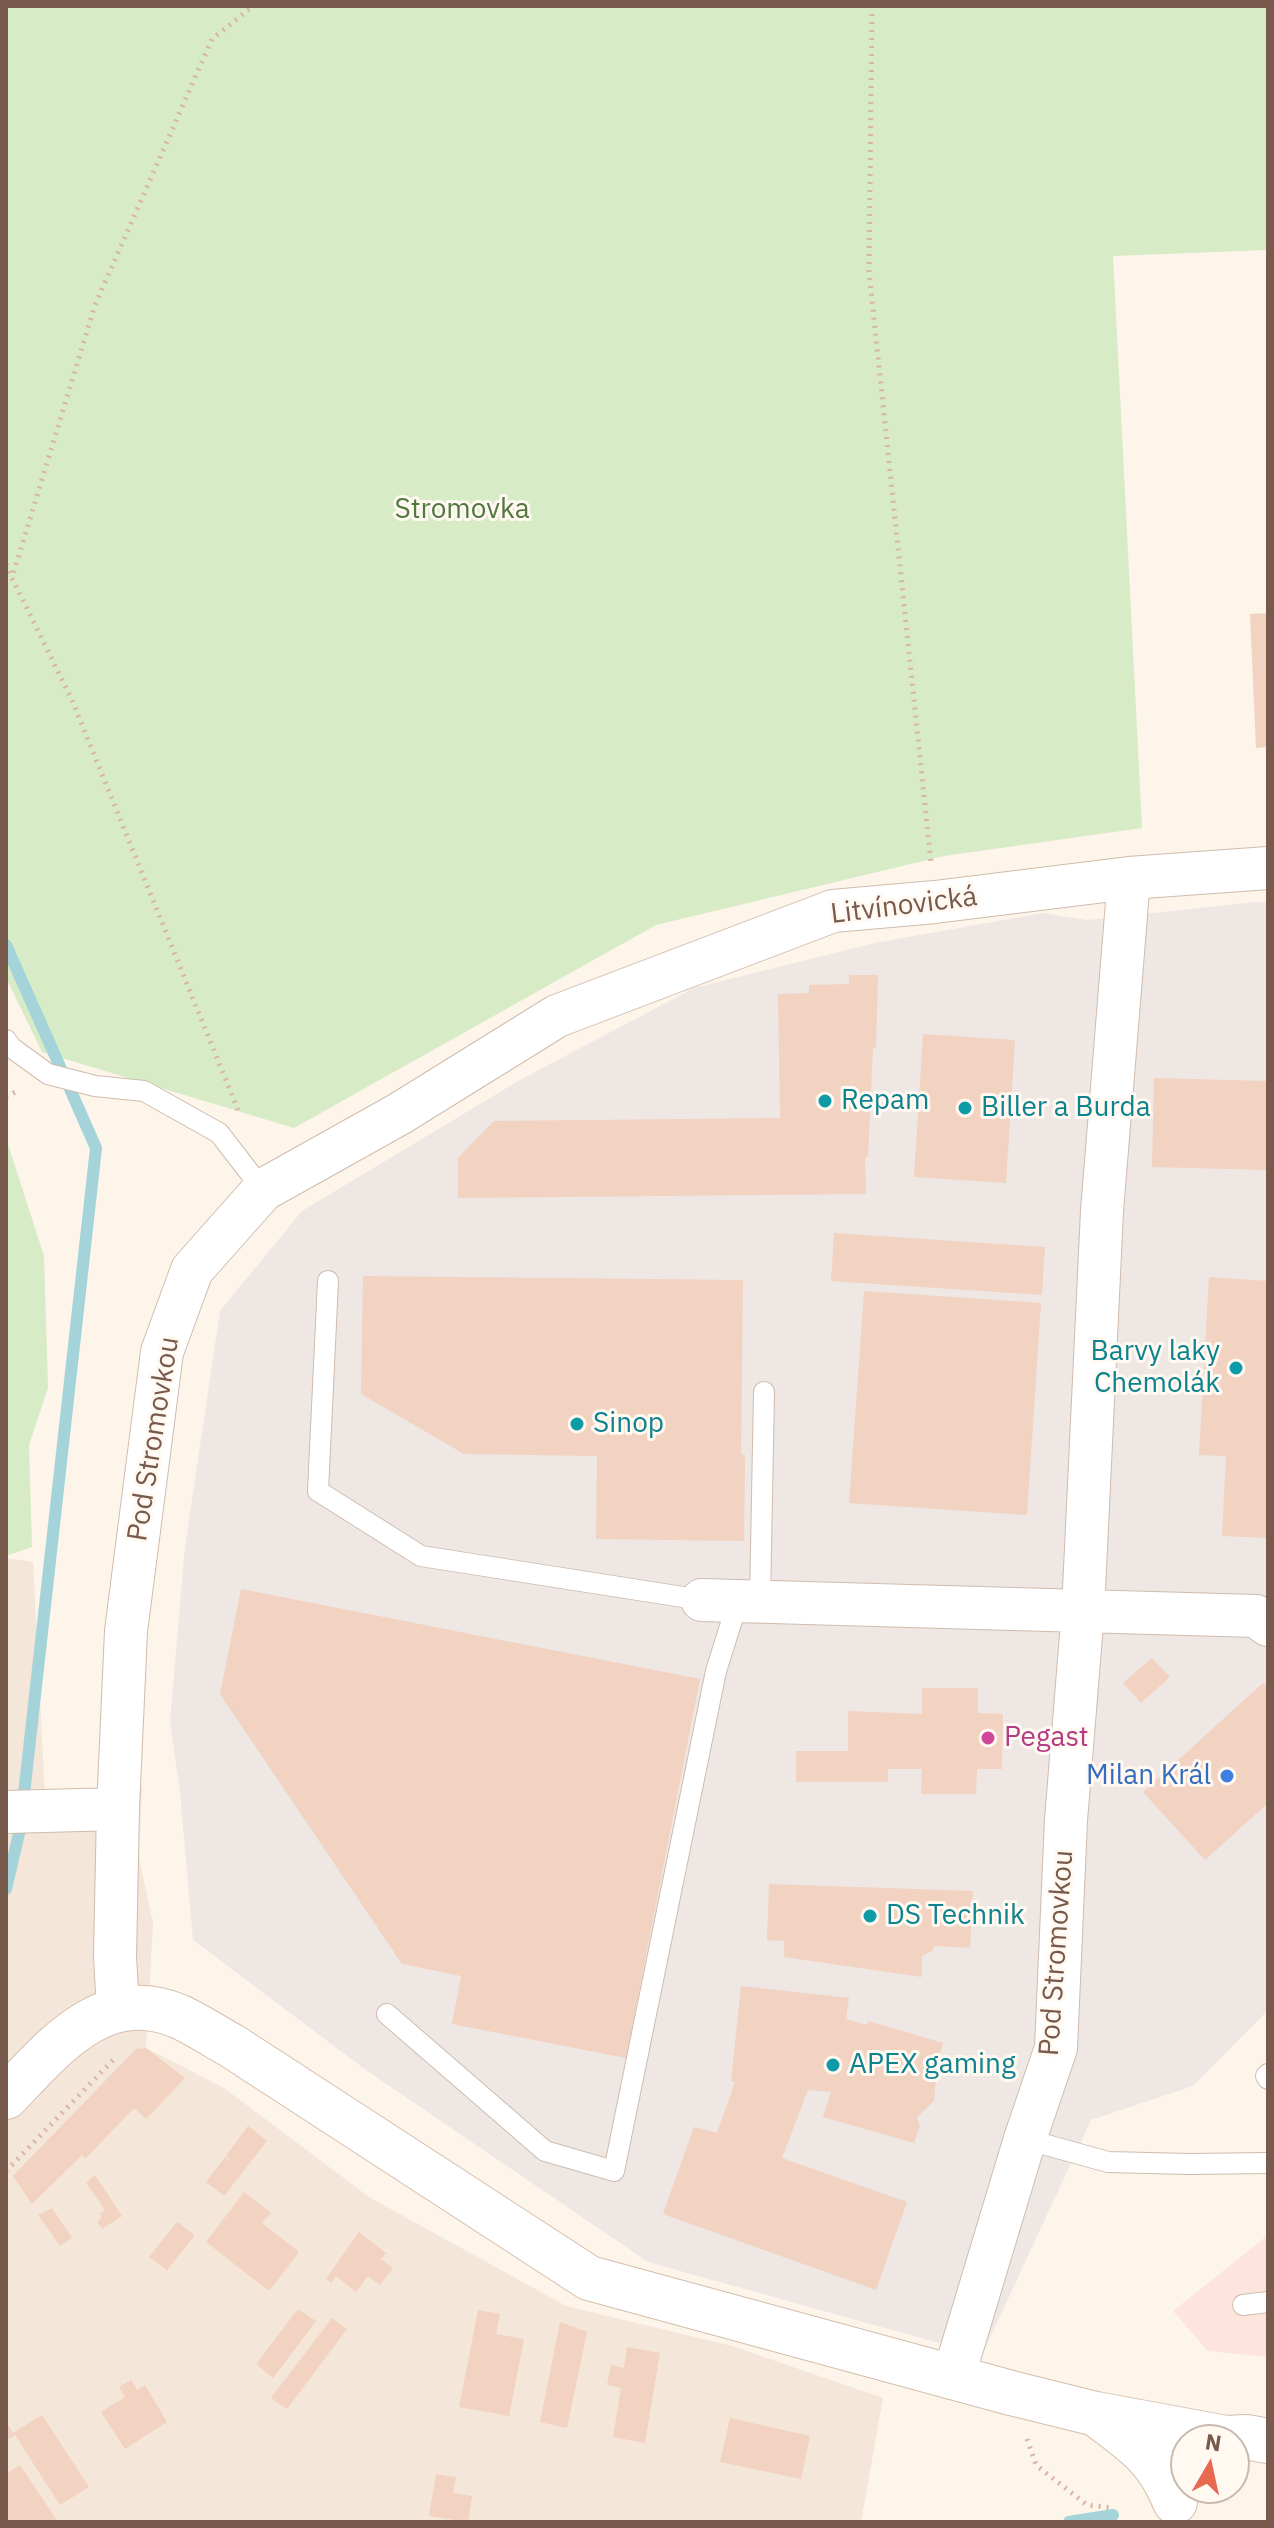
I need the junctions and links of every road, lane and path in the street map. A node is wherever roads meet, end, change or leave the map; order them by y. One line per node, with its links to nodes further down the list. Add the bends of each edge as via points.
1 (253, 6): 4 (path, via 212,39 95,305)
2 (872, 6): 7 (path, via 869,271)
3 (6, 564): 4 (path)
4 (12, 578): 10 (path, via 72,700)
5 (1268, 868): 6 (street, Litvínovická)
6 (1129, 878): 7 (street, Litvínovická); 15 (street, Pod Stromovkou, via 1102,1211)
7 (935, 902): 8 (street, Litvínovická, via 833,911)
8 (557, 1016): 11 (street, Pod Stromovkou)
9 (6, 1040): 11 (lane, via 48,1074 144,1091 219,1133)
10 (241, 1119)
11 (263, 1190): 17 (street, Pod Stromovkou, via 192,1270 162,1352 126,1631)
12 (328, 1281): 14 (lane, via 318,1491 421,1556)
13 (764, 1392): 14 (lane)
14 (734, 1601): 15 (street); 20 (lane, via 614,2171 545,2151)
15 (1083, 1611): 16 (street, via 1256,1616); 22 (street, Pod Stromovkou, via 1066,1820 1056,2048)
16 (1268, 1625)
17 (118, 1809): 18 (street); 19 (street, Pod Stromovkou)
18 (6, 1812)
19 (118, 2010): 21 (street, via 68,2033); 26 (street, via 148,2009 177,2016 232,2046 589,2278)
20 (387, 2014)
21 (6, 2097)
22 (1025, 2139): 23 (lane, via 1108,2162); 26 (street, Pod Stromovkou)
23 (1268, 2163)
24 (1268, 2302): 25 (lane)
25 (1243, 2305)
26 (953, 2378): 27 (street)
27 (1011, 2393): 28 (street); 31 (path, via 1036,2465 1087,2505)
28 (1096, 2414): 29 (street); 30 (street, via 1152,2459)
29 (1170, 2426)
30 (1170, 2484)
31 (1113, 2508)

